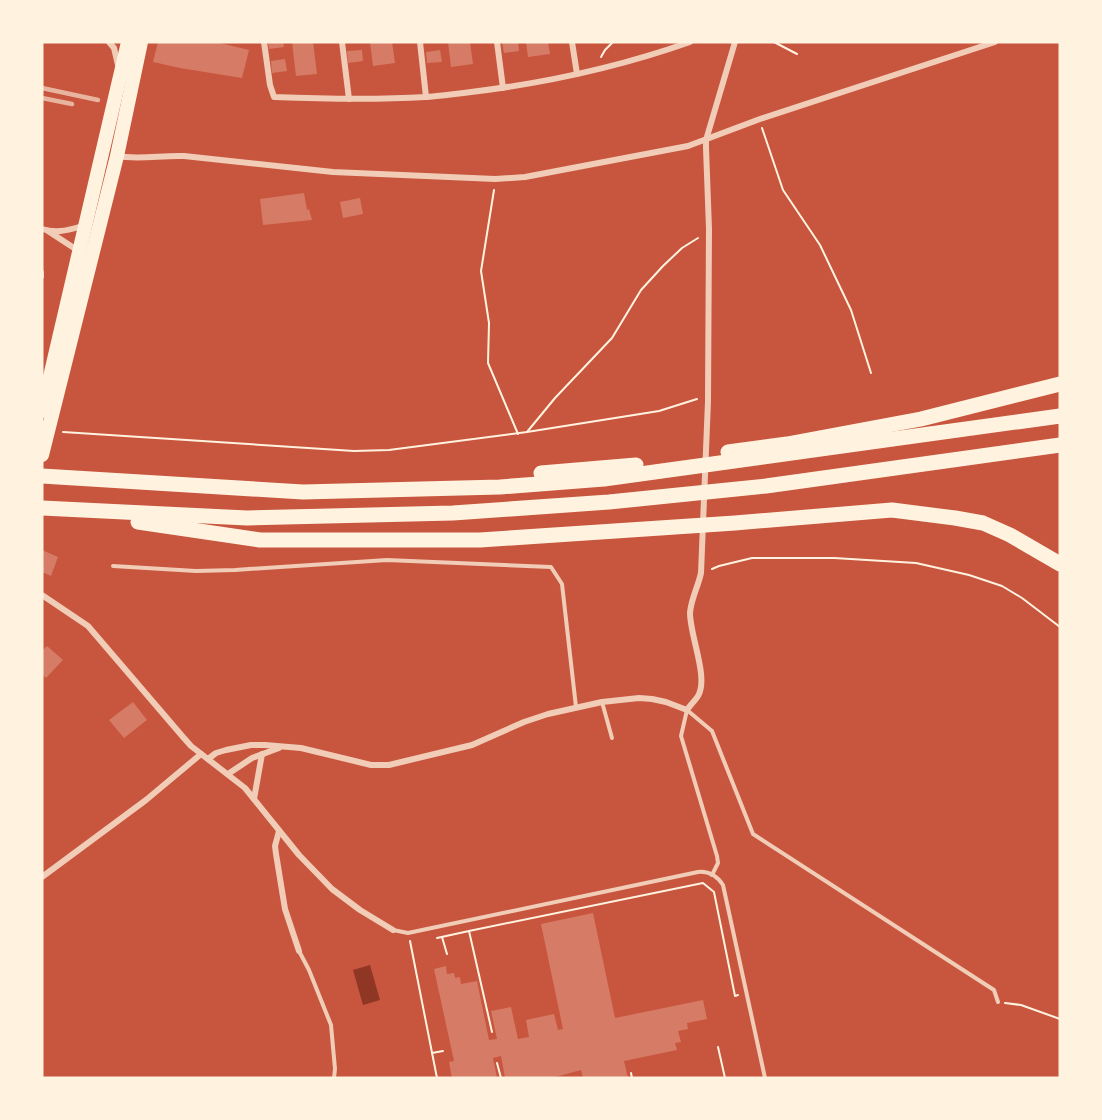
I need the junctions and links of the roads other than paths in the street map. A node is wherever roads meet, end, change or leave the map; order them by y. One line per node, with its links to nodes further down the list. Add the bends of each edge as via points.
1 (109, 42): 13 (street)
2 (122, 42): 13 (lane)
3 (128, 42): 26 (main road)
4 (141, 42): 19 (main road)
5 (264, 42): 17 (street, via 274,97)
6 (342, 42): 17 (street)
7 (420, 42): 16 (street)
8 (497, 42): 15 (street)
9 (572, 42): 14 (street)
10 (690, 42): 14 (street)
11 (995, 42): 18 (street)
12 (735, 43): 18 (street)
13 (118, 65): 20 (lane)
14 (577, 74): 15 (street)
15 (503, 88): 16 (street)
16 (426, 97): 17 (street)
17 (349, 99)
18 (706, 140): 19 (street, via 525,177 495,179 333,172 170,155 129,159); 42 (street, via 708,401 701,573 690,615 702,687)
19 (117, 156): 33 (main road)
20 (79, 227): 21 (street, via 65,231); 22 (lane)
21 (45, 229): 22 (street)
22 (74, 248)
23 (42, 272): 24 (lane)
24 (42, 277)
25 (62, 300): 26 (lane)
26 (63, 325): 27 (main road)
27 (54, 361): 28 (street, via 45,370); 30 (main road)
28 (42, 381)
29 (1060, 384): 35 (highway, via 921,419 787,444 642,465)
30 (42, 411)
31 (1060, 416): 35 (highway, via 604,479 500,487)
32 (1060, 445): 36 (highway, via 766,486 453,513 247,518)
33 (42, 456)
34 (49, 477): 35 (highway, via 303,492)
35 (392, 489)
36 (47, 508): 37 (highway, via 260,540 480,540 892,510 983,523)
37 (1060, 564)
38 (113, 566): 41 (lane, via 196,571 387,560 551,567 562,584)
39 (43, 596): 45 (street, via 88,626)
40 (602, 702): 41 (street); 42 (street, via 652,699); 43 (lane)
41 (576, 707): 44 (street, via 524,722 472,745 389,765)
42 (687, 710): 51 (lane, via 681,736 717,856); 55 (lane, via 712,731 753,834 994,990)
43 (612, 738)
44 (282, 747): 46 (street); 47 (street, via 237,747)
45 (201, 754): 47 (street); 52 (street)
46 (262, 754): 48 (street); 49 (street)
47 (208, 759): 48 (street)
48 (228, 774): 49 (street)
49 (254, 799): 50 (street)
50 (279, 831): 53 (street, via 332,890); 54 (street, via 275,846 285,909)
51 (712, 875): 53 (lane, via 698,872 408,933); 57 (lane, via 723,885)
52 (42, 877)
53 (393, 930)
54 (300, 951): 56 (lane, via 332,1025)
55 (998, 1002)
56 (334, 1078)
57 (765, 1078)

